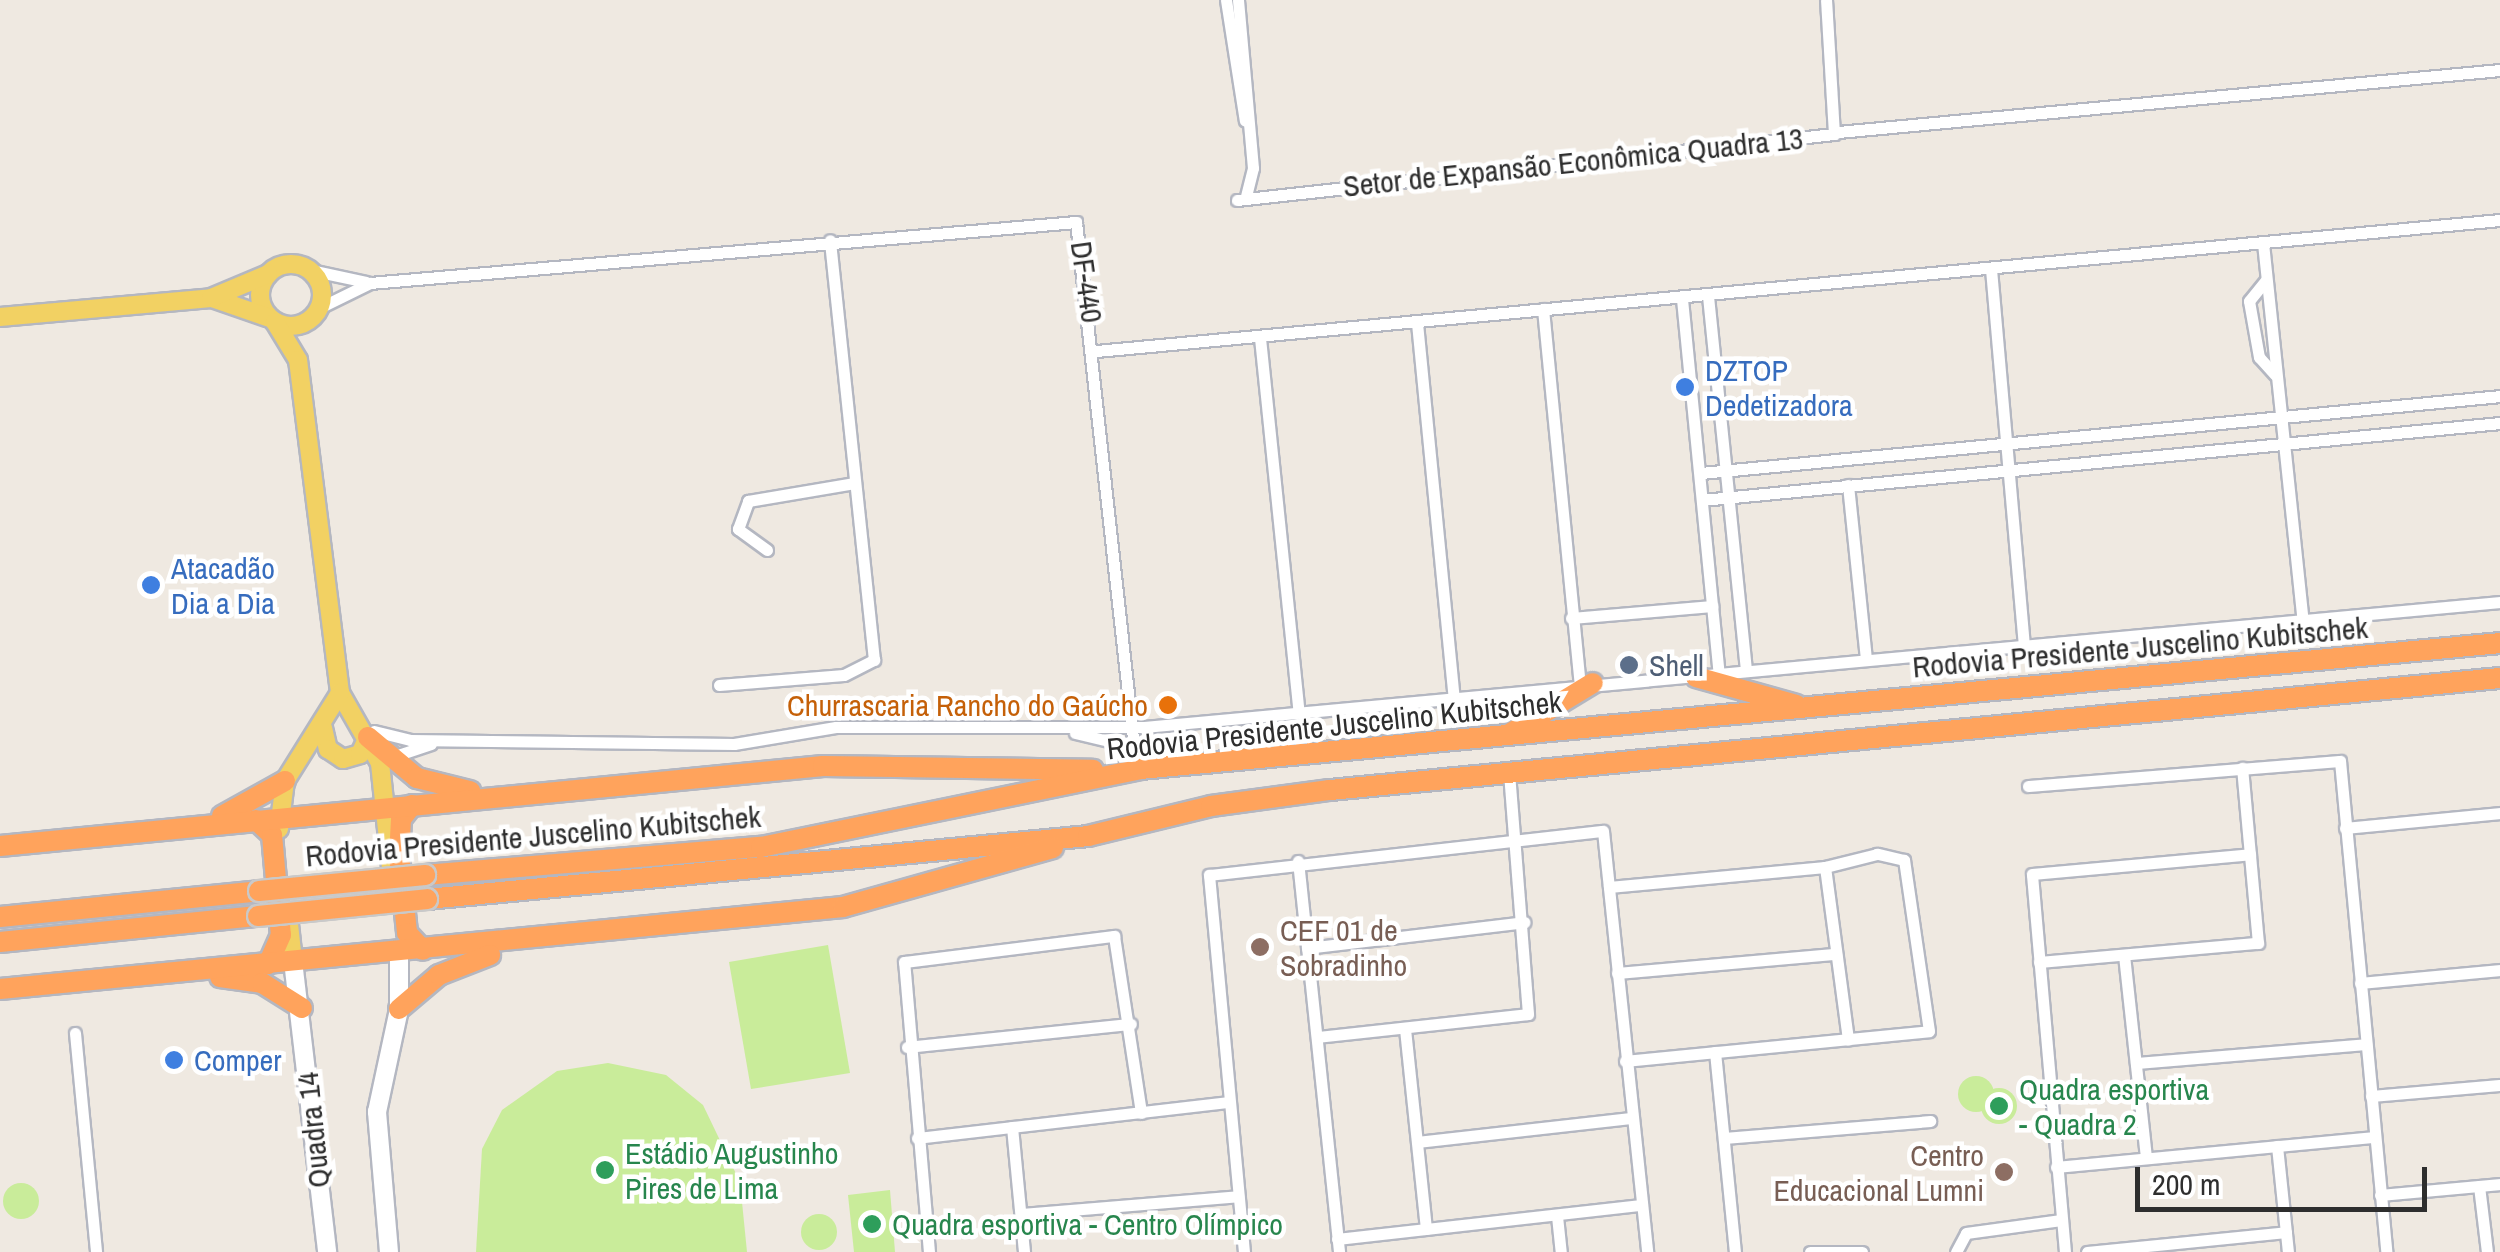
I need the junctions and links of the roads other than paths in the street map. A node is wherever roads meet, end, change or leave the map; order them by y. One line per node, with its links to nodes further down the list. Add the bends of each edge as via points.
1 (1226, 0): 6 (street)
2 (1238, 0): 6 (street)
3 (1826, 0): 5 (street, Setor de Expansão Econômica Quadra 13)
4 (2500, 70): 5 (street)
5 (1838, 132): 6 (street, Setor de Expansão Econômica Quadra 13, via 1241,198)
6 (1250, 135)
7 (2500, 220): 9 (street)
8 (830, 240): 13 (street, DF-440); 23 (street, DF-440 / DF-440, via 1069,219 1083,234); 33 (street)
9 (2263, 243): 10 (street); 26 (street)
10 (1991, 269): 14 (street); 28 (street)
11 (310, 270): 12 (main road, DF-440, via 288,264); 13 (street, DF-440); 18 (main road)
12 (268, 274): 15 (main road, DF-440); 20 (main road, via 259,295)
13 (370, 283): 18 (street, DF-440)
14 (1708, 296): 16 (street); 31 (street)
15 (211, 298): 19 (main road, DF-440); 20 (main road, DF-440)
16 (1682, 299): 17 (street); 32 (street)
17 (1543, 310): 21 (street); 40 (street)
18 (315, 314): 20 (main road, DF-440); 24 (main road)
19 (0, 317)
20 (272, 320): 24 (main road)
21 (1417, 323): 22 (street); 52 (street)
22 (1260, 338): 23 (street); 54 (street)
23 (1096, 351): 56 (street, DF-440)
24 (298, 360): 51 (main road)
25 (2500, 396): 26 (street)
26 (2278, 417): 28 (street); 29 (street)
27 (2500, 423): 29 (street)
28 (2006, 442): 30 (street); 31 (street)
29 (2281, 443): 30 (street); 41 (street)
30 (2009, 470): 34 (street); 43 (street)
31 (1725, 471): 32 (street); 35 (street)
32 (1700, 473): 36 (street)
33 (854, 482): 37 (street, via 748,500 738,529); 50 (street, via 871,666)
34 (1848, 486): 35 (street); 44 (street)
35 (1728, 497): 36 (street); 45 (street)
36 (1702, 500): 39 (street)
37 (767, 550)
38 (2500, 602): 41 (street)
39 (1712, 606): 40 (street); 46 (street)
40 (1571, 618): 49 (street)
41 (2302, 620): 43 (street)
42 (2500, 643): 53 (highway, Rodovia Presidente Juscelino Kubitschek)
43 (2024, 644): 44 (street)
44 (1866, 659): 45 (street)
45 (1746, 672): 46 (street)
46 (1719, 674): 47 (street)
47 (1696, 676): 49 (street); 53 (highway)
48 (2500, 678): 67 (highway, Rodovia Presidente Juscelino Kubitschek)
49 (1586, 683): 52 (street); 60 (highway)
50 (719, 685)
51 (340, 693): 55 (main road); 57 (main road)
52 (1454, 698): 54 (street)
53 (1807, 709): 60 (highway, Rodovia Presidente Juscelino Kubitschek)
54 (1299, 712): 56 (street)
55 (357, 717): 59 (main road); 61 (street, via 382,736)
56 (1132, 727): 58 (street); 62 (street, DF-440)
57 (323, 728): 59 (main road, via 343,759 360,754); 68 (main road)
58 (1056, 729): 61 (street, via 851,726 734,744); 62 (street)
59 (368, 737): 63 (highway)
60 (1504, 738): 64 (highway, Rodovia Presidente Juscelino Kubitschek)
61 (444, 740): 63 (street)
62 (1134, 747): 64 (street)
63 (385, 761): 70 (highway, via 434,785); 72 (main road)
64 (1204, 765): 66 (highway, Rodovia Presidente Juscelino Kubitschek)
65 (2242, 768): 69 (street); 76 (street, via 2340,761); 80 (street)
66 (1140, 769): 70 (highway, via 823,766); 84 (highway, Rodovia Presidente Juscelino Kubitschek, bridge, via 760,847)
67 (1509, 774): 77 (highway, Rodovia Presidente Juscelino Kubitschek, via 1260,798); 78 (street)
68 (285, 780): 74 (main road); 75 (highway)
69 (2028, 786)
70 (507, 795): 71 (highway)
71 (412, 805): 72 (highway); 89 (highway, via 401,820 400,855 408,933)
72 (384, 808): 74 (highway); 90 (main road)
73 (2500, 813): 76 (street)
74 (278, 823): 75 (highway); 93 (main road); 95 (highway, via 272,836 282,942)
75 (197, 826): 79 (highway)
76 (2345, 828): 99 (street)
77 (1088, 836): 86 (highway, via 891,898); 87 (highway, Rodovia Presidente Juscelino Kubitschek, bridge)
78 (1518, 840): 81 (street); 83 (street, via 1603,831); 85 (street)
79 (0, 846)
80 (2250, 854): 92 (street, via 2258,943); 94 (street, via 2032,874)
81 (1298, 861): 88 (street); 115 (street, via 1208,876)
82 (1826, 867): 83 (street); 91 (street); 107 (street, via 1877,854 1904,860 1930,1031)
83 (1609, 886): 97 (street)
84 (0, 918)
85 (1524, 922): 88 (street); 104 (street, via 1528,1014)
86 (580, 936): 89 (highway); 102 (highway, via 468,960)
87 (0, 942)
88 (1308, 948): 106 (street)
89 (423, 950): 90 (highway)
90 (400, 952): 93 (highway); 102 (main road)
91 (1836, 954): 97 (street); 107 (street)
92 (2124, 955): 94 (street); 112 (street)
93 (293, 962): 95 (highway); 101 (main road, Quadra 14)
94 (2040, 962): 126 (street)
95 (268, 964): 98 (highway)
96 (2500, 970): 99 (street)
97 (1617, 973): 111 (street)
98 (108, 980): 100 (highway); 101 (highway, via 228,976 262,982)
99 (2360, 983): 108 (street)
100 (0, 989)
101 (302, 1008): 141 (main road, Quadra 14)
102 (399, 1009): 142 (main road, via 377,1112)
103 (1131, 1024): 109 (street); 109 (street, via 1114,936 900,965); 116 (street)
104 (1406, 1028): 106 (street); 123 (street)
105 (75, 1034): 140 (street)
106 (1316, 1036): 137 (street)
107 (1848, 1039): 110 (street)
108 (2366, 1044): 112 (street); 114 (street)
109 (906, 1048): 121 (street)
110 (1715, 1052): 111 (street); 122 (street)
111 (1625, 1062): 117 (street)
112 (2136, 1063): 125 (street)
113 (2500, 1085): 114 (street)
114 (2371, 1096): 120 (street)
115 (1226, 1102): 116 (street); 130 (street)
116 (1141, 1113): 119 (street)
117 (1630, 1118): 123 (street); 131 (street)
118 (1930, 1121): 122 (street)
119 (1012, 1127): 121 (street); 132 (street)
120 (2375, 1136): 124 (street); 129 (street)
121 (917, 1138): 143 (street)
122 (1724, 1138): 148 (street)
123 (1417, 1142): 135 (street)
124 (2276, 1146): 125 (street); 136 (street)
125 (2146, 1158): 126 (street)
126 (2056, 1166): 134 (street)
127 (2500, 1184): 128 (street)
128 (2479, 1186): 129 (street); 154 (street)
129 (2380, 1194): 153 (street)
130 (1238, 1196): 132 (street); 145 (street)
131 (1641, 1205): 133 (street); 147 (street)
132 (1021, 1214): 144 (street)
133 (1558, 1216): 135 (street); 146 (street)
134 (2062, 1220): 139 (street, via 1966,1233); 150 (street)
135 (1426, 1228): 137 (street)
136 (2286, 1232): 151 (street); 152 (street)
137 (1338, 1246)
138 (1862, 1250): 149 (street)
139 (1956, 1251)
140 (96, 1252)
141 (327, 1252)
142 (389, 1252)
143 (928, 1252)
144 (1024, 1252)
145 (1244, 1252)
146 (1561, 1252)
147 (1647, 1252)
148 (1735, 1252)
149 (1810, 1252)
150 (2064, 1252)
151 (2087, 1252)
152 (2288, 1252)
153 (2386, 1252)
154 (2487, 1252)

